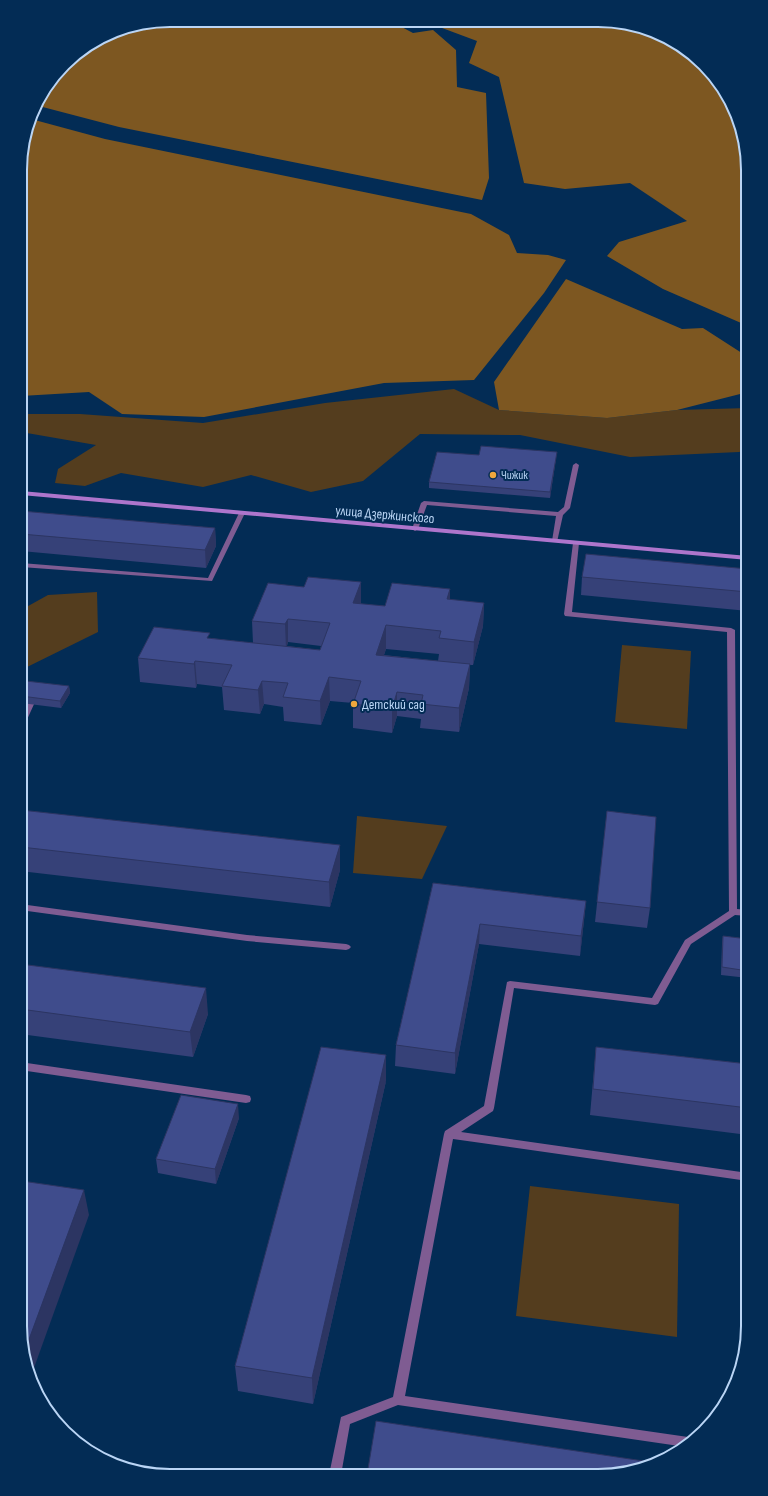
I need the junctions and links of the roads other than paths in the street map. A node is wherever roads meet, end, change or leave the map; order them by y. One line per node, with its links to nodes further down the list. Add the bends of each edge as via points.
1 (576, 465): 4 (lane, via 567,508)
2 (27, 494): 3 (main road, улица Дзержинского)
3 (242, 513): 5 (main road, улица Дзержинского); 9 (lane, via 210,580)
4 (560, 514): 5 (lane, via 424,503); 6 (lane)
5 (415, 529): 6 (main road, улица Дзержинского)
6 (555, 541): 7 (main road, улица Дзержинского)
7 (576, 543): 8 (main road, улица Дзержинского); 13 (lane, via 568,614 731,630)
8 (741, 557)
9 (27, 565)
10 (27, 690): 11 (lane, via 36,691)
11 (27, 711)
12 (27, 908): 15 (lane, via 247,938)
13 (733, 912): 14 (lane); 18 (lane, via 688,942 655,1002 510,984 489,1108)
14 (741, 913)
15 (346, 947)
16 (27, 1067): 17 (lane)
17 (246, 1099)
18 (449, 1134): 19 (lane); 20 (lane)
19 (741, 1176)
20 (398, 1400): 21 (lane); 22 (lane, via 345,1421)
21 (683, 1441)
22 (336, 1469)

